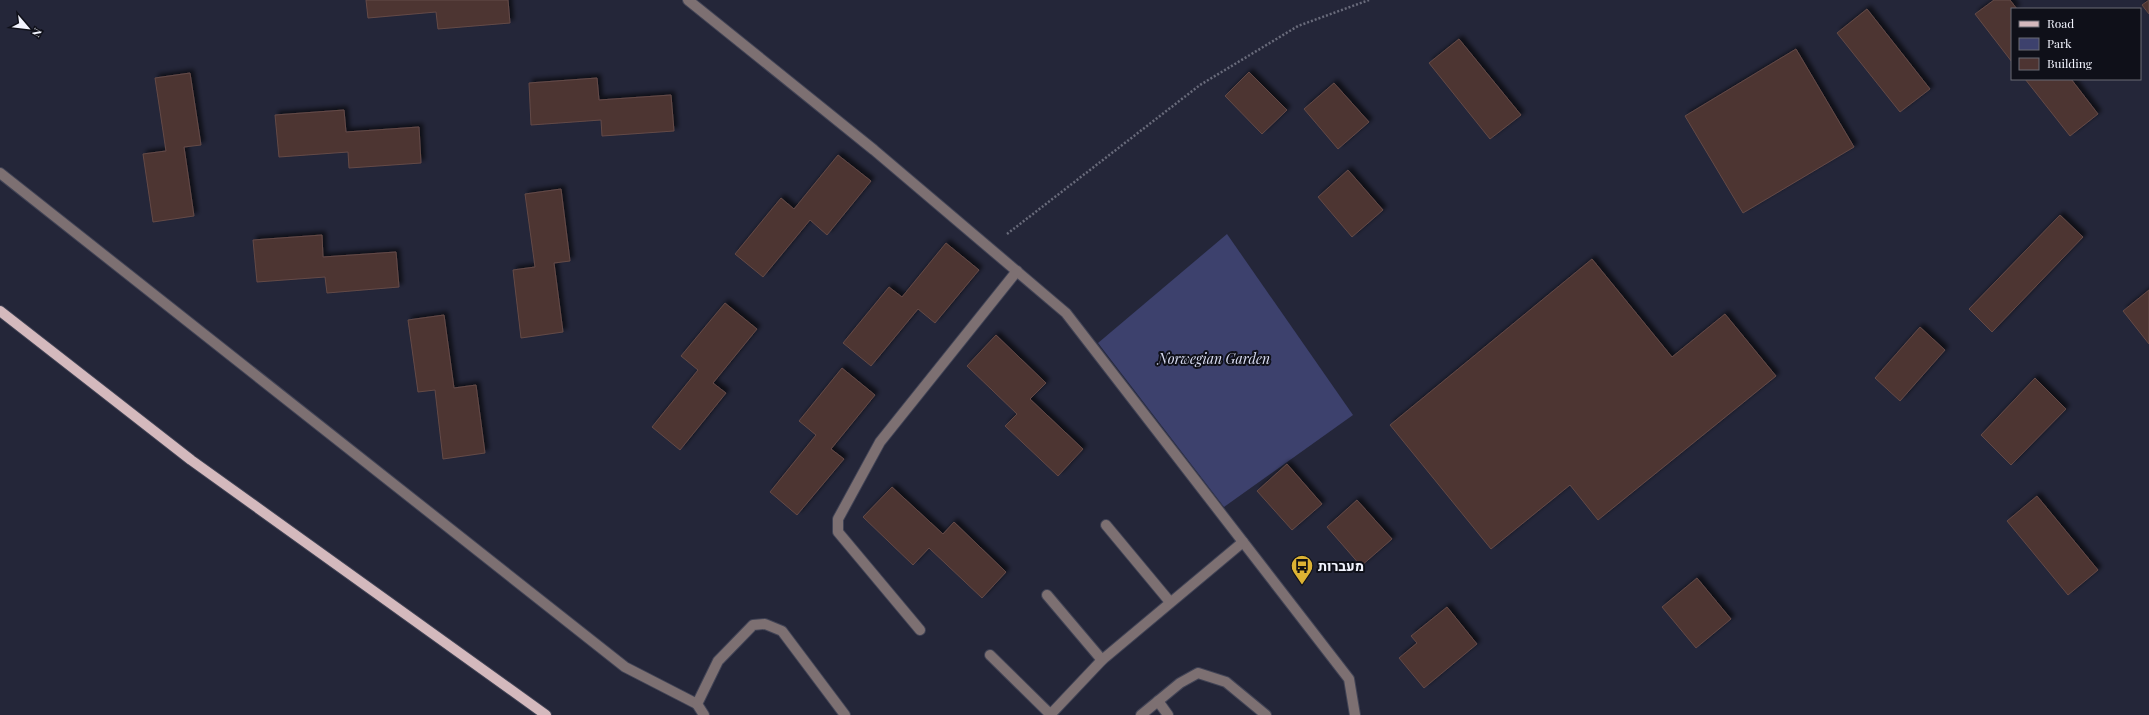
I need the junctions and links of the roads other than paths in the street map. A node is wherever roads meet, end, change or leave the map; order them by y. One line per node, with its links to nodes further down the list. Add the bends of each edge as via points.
1 (688, 0): 3 (street, via 874,150)
2 (0, 173): 13 (street, via 625,667)
3 (1017, 271): 6 (street, via 1066,313); 9 (street, via 880,442 838,519 838,532)
4 (0, 311): 14 (main road, via 191,460)
5 (1106, 525): 8 (street)
6 (1243, 542): 8 (street); 21 (street, via 1349,679)
7 (1047, 595): 11 (street)
8 (1170, 602): 11 (street)
9 (920, 630)
10 (990, 655): 17 (street)
11 (1102, 660): 17 (street)
12 (1158, 701): 18 (street); 19 (street); 20 (street, via 1180,683 1198,673 1226,682)
13 (696, 704): 15 (street); 16 (street, via 718,661 753,625 765,624 782,631)
14 (546, 715)
15 (704, 715)
16 (845, 715)
17 (1051, 715)
18 (1141, 715)
19 (1168, 715)
20 (1266, 715)
21 (1355, 715)

